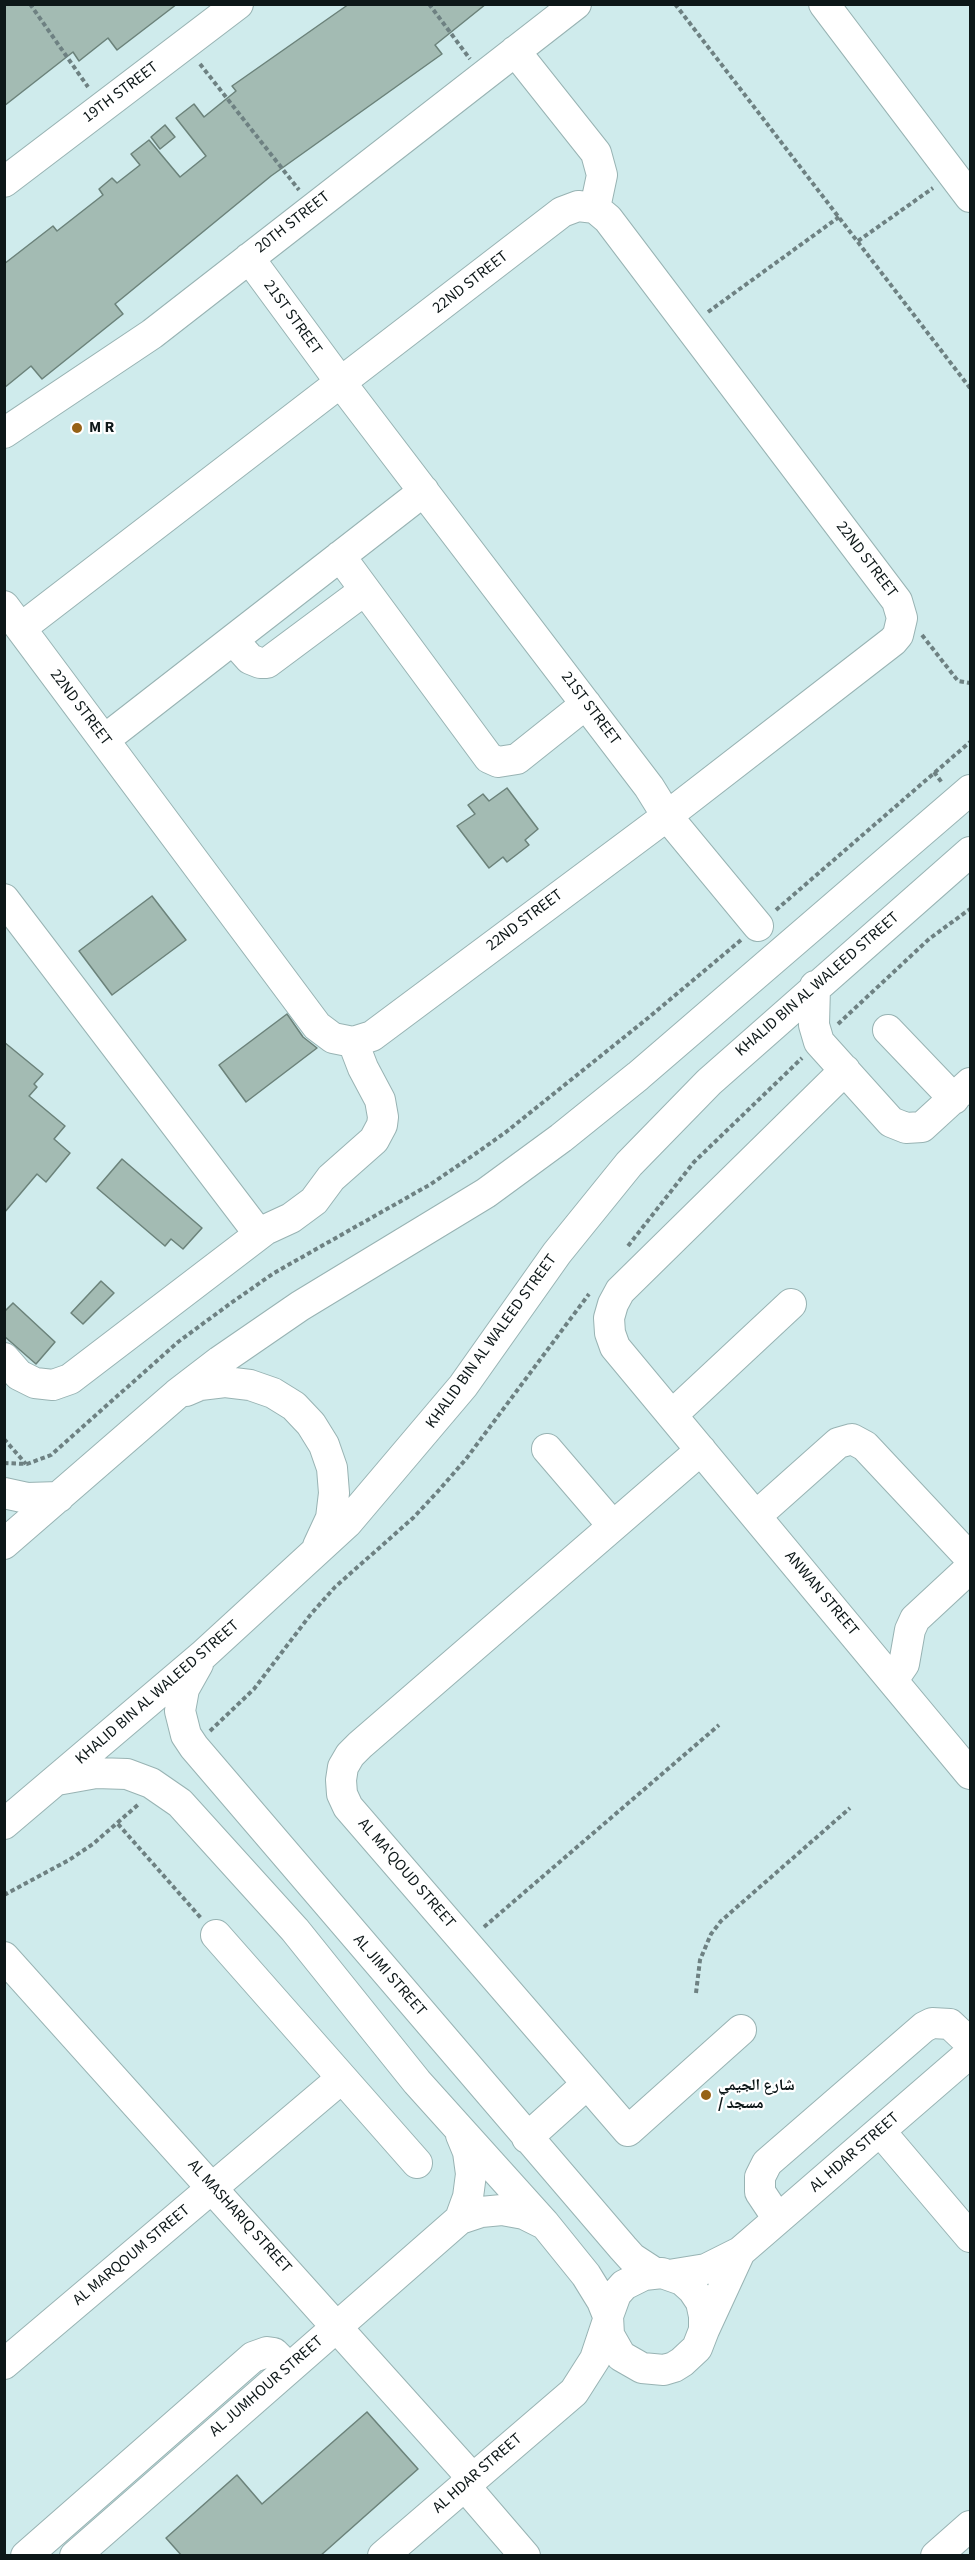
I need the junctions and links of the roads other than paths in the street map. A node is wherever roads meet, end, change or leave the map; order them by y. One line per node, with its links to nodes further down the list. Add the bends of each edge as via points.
1 (238, 4): 5 (street, 19TH STREET)
2 (576, 4): 4 (street, 20TH STREET)
3 (824, 4): 6 (street)
4 (515, 51): 7 (street, via 596,153 602,175); 8 (street, 20TH STREET)
5 (4, 182)
6 (970, 197)
7 (595, 208): 9 (street, 22ND STREET, via 578,206 562,212); 19 (street, 22ND STREET, via 608,219 901,609 902,626 893,641)
8 (249, 258): 9 (street, 21ST STREET); 10 (street, 20TH STREET, via 152,334)
9 (341, 383): 11 (street, 21ST STREET); 14 (street, 22ND STREET)
10 (4, 433)
11 (424, 492): 12 (street); 16 (street, 21ST STREET)
12 (340, 556): 13 (street); 15 (street)
13 (365, 590): 15 (street, via 267,663 250,659); 16 (street, via 489,758 498,762 517,759)
14 (13, 617): 17 (street, 22ND STREET)
15 (233, 640): 17 (street)
16 (586, 705): 19 (street, 21ST STREET)
17 (104, 740): 28 (street, 22ND STREET, via 318,1026 333,1038)
18 (970, 790): 23 (street)
19 (667, 816): 22 (street, 21ST STREET); 28 (street, 22ND STREET, via 372,1036)
20 (970, 852): 25 (street, KHALID BIN AL WALEED STREET)
21 (4, 899): 32 (street)
22 (758, 926): 23 (street, via 789,931); 24 (street, via 757,949)
23 (810, 928): 24 (street)
24 (746, 983): 35 (street, via 603,1105 512,1175 291,1312)
25 (815, 986): 27 (street, KHALID BIN AL WALEED STREET); 29 (street, via 814,1025)
26 (888, 1030): 31 (street)
27 (760, 1035): 29 (street, via 802,1036); 45 (street, KHALID BIN AL WALEED STREET, via 629,1164 557,1253 463,1386 378,1488)
28 (353, 1042): 32 (street, via 380,1100 383,1117 379,1133 331,1178 314,1201)
29 (819, 1042): 30 (street)
30 (844, 1070): 31 (street, via 891,1122 906,1128 929,1122); 36 (street, ANWAN STREET, via 620,1291 613,1304 609,1318 615,1347)
31 (962, 1091)
32 (262, 1232): 34 (street, via 70,1379 53,1385 35,1383 19,1375)
33 (791, 1304): 36 (street)
34 (4, 1358)
35 (177, 1394): 40 (street); 45 (street, via 200,1385 250,1385 294,1406 311,1424 330,1461 334,1493 331,1518)
36 (672, 1415): 38 (street, ANWAN STREET)
37 (547, 1449): 42 (street)
38 (701, 1450): 41 (street, ANWAN STREET); 42 (street, AL MA'QOUD STREET)
39 (4, 1493): 40 (street, via 27,1498)
40 (59, 1497): 43 (street)
41 (756, 1516): 44 (street, via 838,1443 852,1439 865,1446); 48 (street, ANWAN STREET)
42 (613, 1526): 58 (street, AL MA'QOUD STREET, via 360,1745 343,1767 342,1787 348,1807)
43 (4, 1544)
44 (970, 1558)
45 (308, 1561): 47 (street, KHALID BIN AL WALEED STREET)
46 (970, 1568): 48 (street, via 915,1619 904,1664)
47 (202, 1656): 50 (street, KHALID BIN AL WALEED STREET); 61 (street, AL JIMI STREET, via 184,1689 180,1711 186,1735 194,1747)
48 (893, 1680): 49 (street, ANWAN STREET)
49 (970, 1774)
50 (57, 1779): 51 (street, KHALID BIN AL WALEED STREET); 59 (street, via 113,1772 139,1777 186,1810 279,1912)
51 (4, 1824)
52 (216, 1935): 57 (street)
53 (4, 1957): 63 (street, AL MASHARIQ STREET)
54 (741, 2030): 58 (street, AL MA'QOUD STREET, via 628,2131)
55 (970, 2043): 65 (street, via 950,2024 932,2023 924,2027 767,2163 760,2177 760,2192)
56 (970, 2053): 60 (street, AL HDAR STREET)
57 (342, 2078): 62 (street); 63 (street, AL MARQOUM STREET)
58 (587, 2084): 61 (street)
59 (459, 2130): 64 (street, via 468,2152 471,2175); 66 (street)
60 (880, 2131): 65 (street, AL HDAR STREET); 67 (street)
61 (527, 2138): 69 (street, AL JIMI STREET, via 632,2258)
62 (417, 2163)
63 (213, 2188): 71 (street, AL MASHARIQ STREET); 73 (street, AL MARQOUM STREET)
64 (460, 2219): 66 (street, AL JUMHOUR STREET, via 502,2210); 71 (street, AL JUMHOUR STREET)
65 (778, 2219): 68 (street, AL HDAR STREET)
66 (544, 2223): 70 (street, via 586,2275)
67 (970, 2237)
68 (740, 2252): 69 (street, AL HDAR STREET, via 706,2269); 72 (street, AL HDAR STREET)
69 (662, 2274): 70 (street, via 644,2275 624,2285 616,2294); 72 (street, via 682,2280 693,2290 701,2302)
70 (608, 2319): 75 (street, via 609,2335 621,2356); 76 (street, AL HDAR STREET, via 595,2360)
71 (337, 2327): 74 (street, AL JUMHOUR STREET); 77 (street, AL MASHARIQ STREET)
72 (704, 2330): 75 (street, via 697,2348 682,2362)
73 (4, 2364)
74 (290, 2368): 79 (street, via 274,2353 253,2357); 80 (street, AL JUMHOUR STREET)
75 (654, 2370): 76 (street, AL HDAR STREET, via 613,2378)
76 (574, 2392): 77 (street, AL HDAR STREET)
77 (469, 2482): 81 (street, AL HDAR STREET); 82 (street, AL MASHARIQ STREET)
78 (970, 2526): 83 (street)
79 (26, 2556)
80 (75, 2556)
81 (383, 2556)
82 (525, 2556)
83 (936, 2556)

